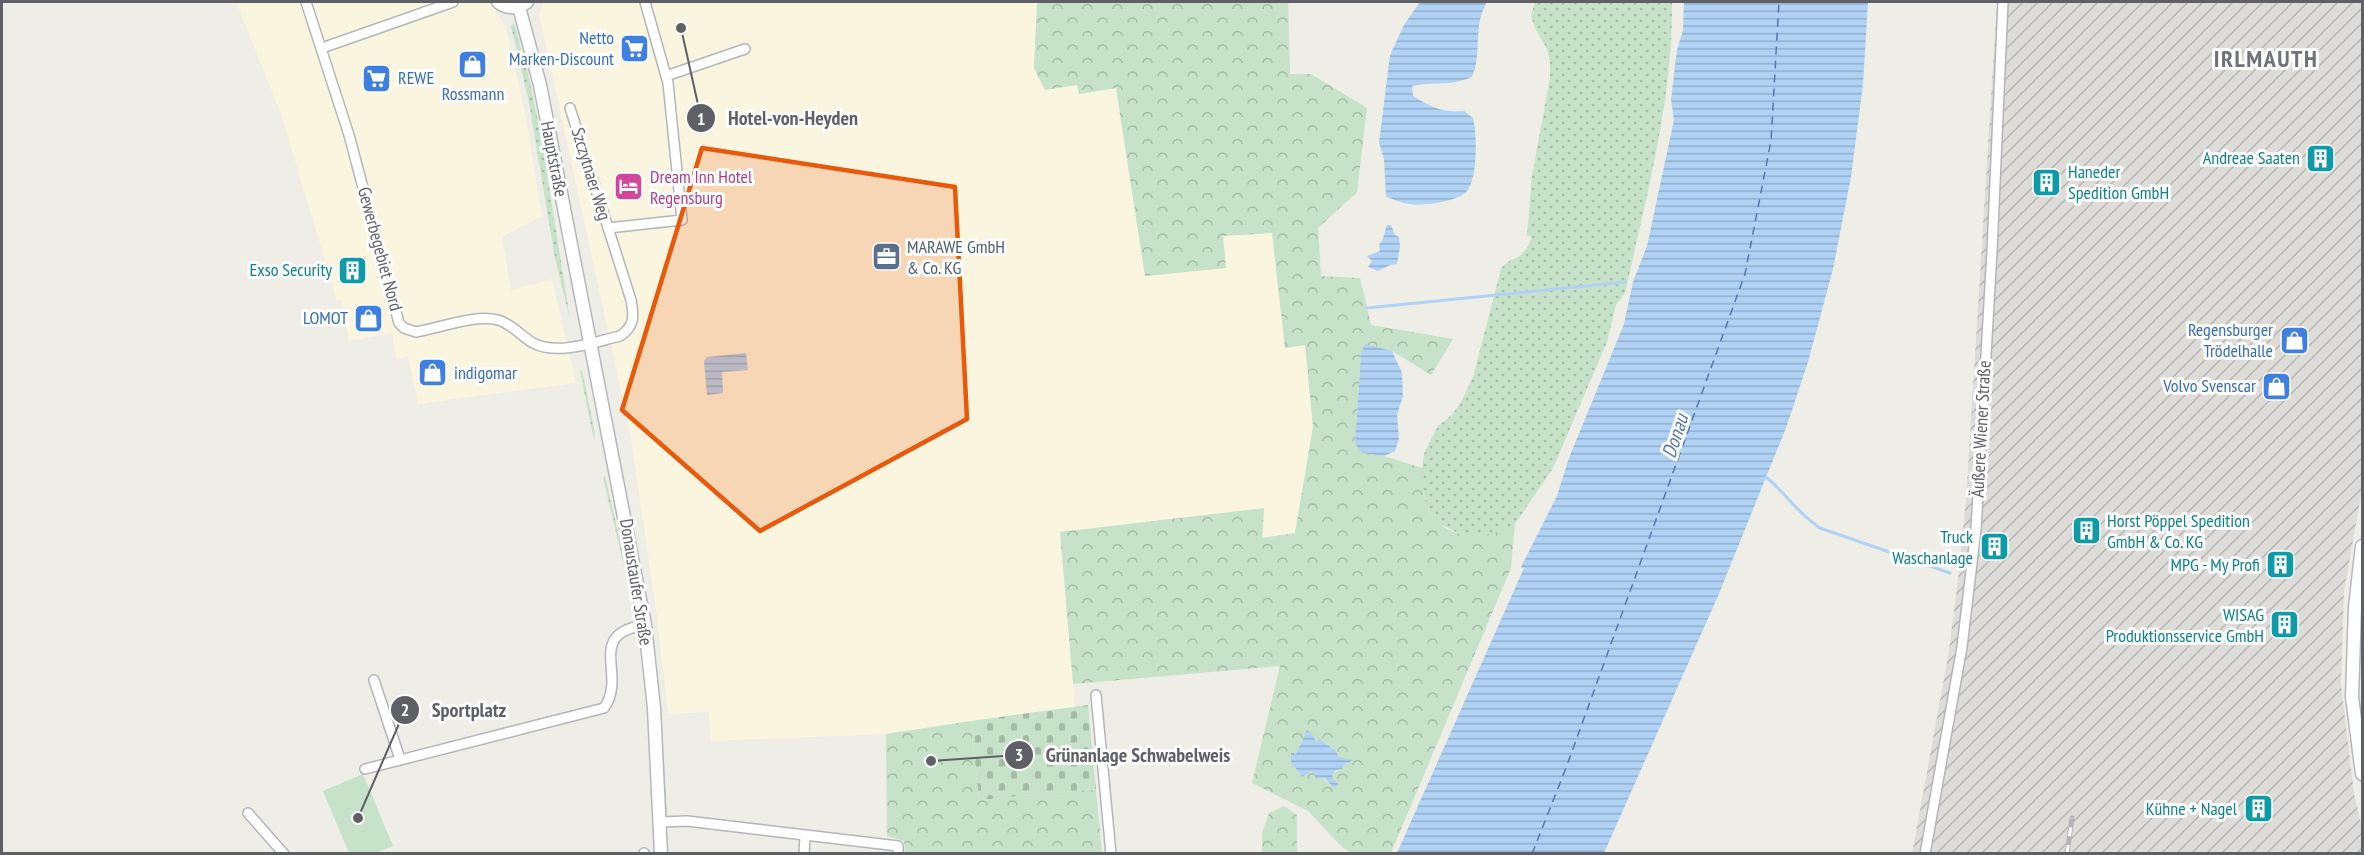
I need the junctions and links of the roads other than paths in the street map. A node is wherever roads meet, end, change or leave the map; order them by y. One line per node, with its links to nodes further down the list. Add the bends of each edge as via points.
1 (306, 2): 7 (street, Gewerbegebiet Nord)
2 (453, 2): 7 (street)
3 (498, 2): 6 (main road, via 505,6)
4 (645, 2): 9 (street)
5 (2003, 2): 30 (street, Äußere Wiener Straße, via 1976,529 1962,647)
6 (523, 4): 13 (main road, Hauptstraße)
7 (322, 48): 14 (street, Gewerbegebiet Nord, via 399,323 416,332 485,319 508,324 532,342 548,348)
8 (745, 49): 9 (street)
9 (666, 76): 11 (street, via 682,220)
10 (570, 108): 11 (street, Szczytnaer Weg)
11 (608, 228): 12 (street, Szczytnaer Weg)
12 (612, 240): 14 (street, Gewerbegebiet Nord, via 631,300 633,324 620,336)
13 (585, 314): 14 (main road, Donaustaufer Straße)
14 (591, 343): 16 (main road, Donaustaufer Straße)
15 (2362, 546): 21 (main road, via 2352,697)
16 (645, 625): 19 (street, via 622,630 611,644 612,691 604,708); 23 (main road, Donaustaufer Straße)
17 (374, 680): 19 (street)
18 (1096, 695): 29 (street)
19 (400, 759): 20 (street)
20 (365, 769)
21 (2362, 774)
22 (248, 813): 26 (street)
23 (660, 822): 24 (street, via 687,821); 27 (main road, Donaustaufer Straße)
24 (805, 836): 25 (street); 28 (street)
25 (898, 850)
26 (284, 854)
27 (661, 854)
28 (804, 854)
29 (1111, 854)
30 (1925, 854)

